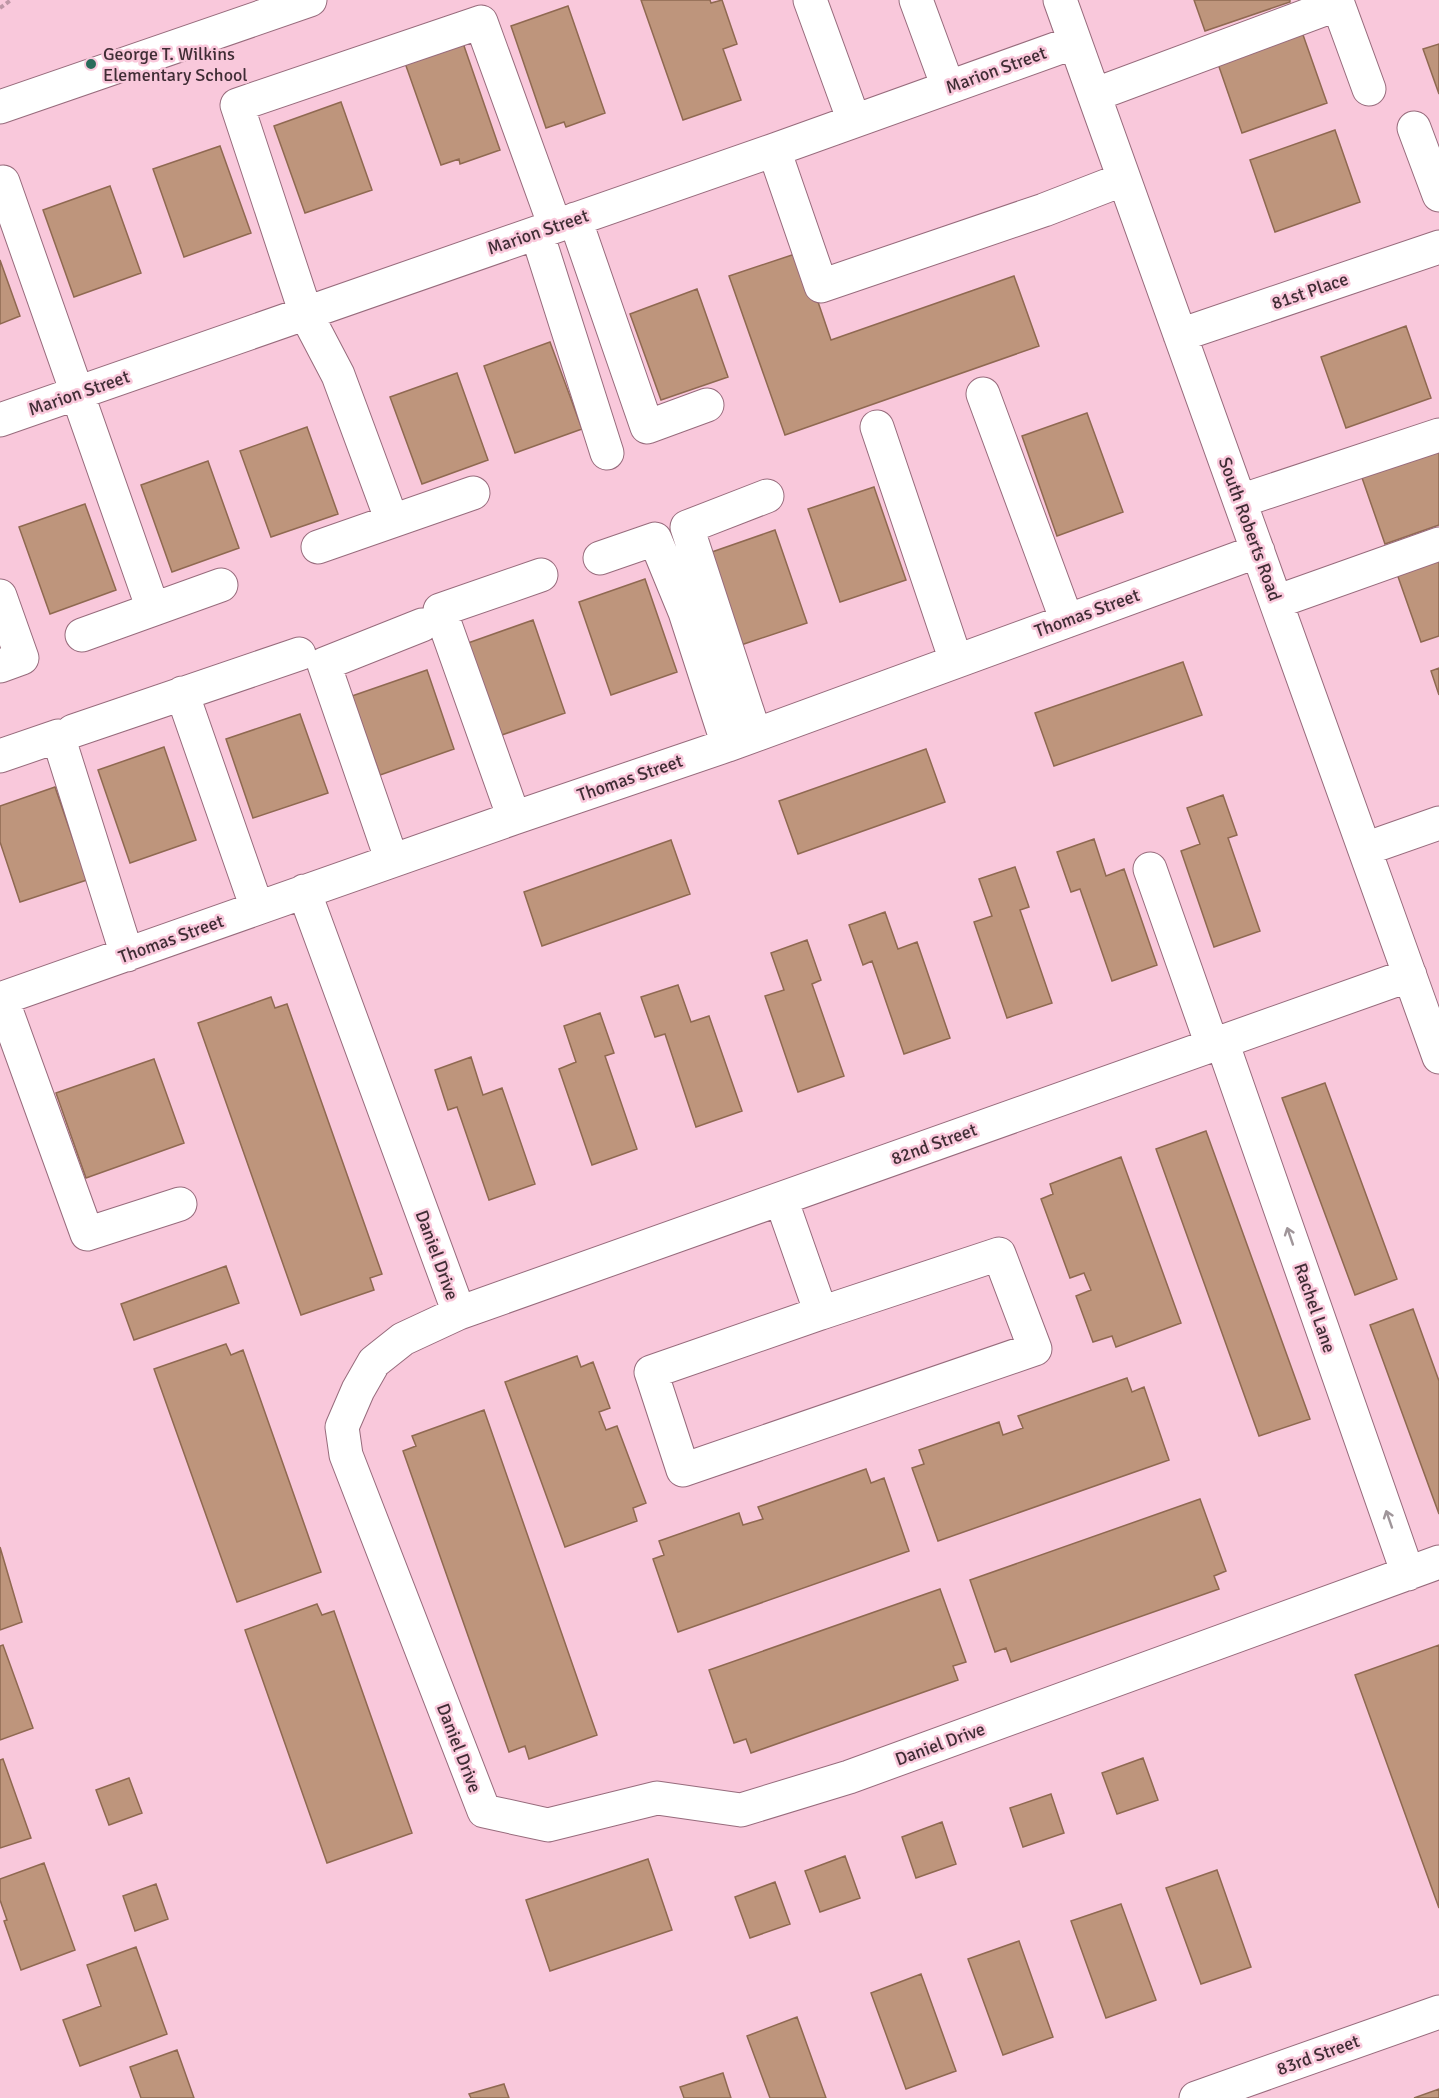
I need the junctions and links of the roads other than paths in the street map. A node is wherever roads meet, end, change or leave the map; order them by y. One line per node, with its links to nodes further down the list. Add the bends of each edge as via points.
1 (310, 0): 9 (street)
2 (810, 0): 10 (street)
3 (916, 0): 6 (street)
4 (1060, 0): 5 (street, South Roberts Road)
5 (1075, 42): 6 (street, Marion Street); 8 (street, South Roberts Road)
6 (948, 87): 10 (street, Marion Street)
7 (1369, 89): 8 (street, via 1338,4)
8 (1094, 95): 13 (street, South Roberts Road)
9 (0, 107)
10 (854, 121): 12 (street, Marion Street)
11 (1414, 128): 15 (street)
12 (774, 150): 13 (street, via 821,286); 16 (street, Marion Street)
13 (1125, 179): 19 (street, South Roberts Road)
14 (0, 183): 20 (street, via 3,182)
15 (1439, 195)
16 (556, 226): 18 (street, Marion Street); 18 (street, via 481,22 237,105); 22 (street, via 647,427); 26 (street)
17 (1439, 247): 19 (street, 81st Place)
18 (306, 314): 20 (street, Marion Street); 30 (street, via 338,375)
19 (1180, 335): 29 (street, South Roberts Road)
20 (78, 393): 23 (street, Marion Street); 39 (street)
21 (983, 394): 40 (street)
22 (707, 405)
23 (0, 420)
24 (877, 427): 44 (street)
25 (1439, 435): 29 (street)
26 (608, 453)
27 (473, 493): 30 (street)
28 (767, 496): 48 (street, via 687,527)
29 (1240, 501): 33 (street, South Roberts Road)
30 (392, 521): 32 (street)
31 (1439, 544): 38 (street)
32 (318, 547)
33 (1258, 551): 38 (street, South Roberts Road); 40 (street, Thomas Street)
34 (600, 558): 48 (street, via 655,539)
35 (542, 575): 50 (street, via 440,610)
36 (220, 585): 39 (street)
37 (0, 596): 45 (street, via 22,658)
38 (1276, 602): 52 (street, South Roberts Road)
39 (153, 609): 42 (street)
40 (1067, 621): 44 (street, Thomas Street)
41 (422, 625): 53 (street, via 324,664)
42 (82, 634)
43 (299, 654): 46 (street)
44 (956, 661): 48 (street, Thomas Street)
45 (0, 666)
46 (182, 693): 47 (street); 56 (street)
47 (73, 731)
48 (741, 740): 50 (street, Thomas Street)
49 (0, 756): 57 (street, via 58,736)
50 (514, 818): 53 (street, Thomas Street)
51 (1439, 823): 52 (street)
52 (1365, 849): 58 (street, South Roberts Road)
53 (392, 861): 55 (street, Thomas Street)
54 (1150, 869): 61 (street, Rachel Lane)
55 (304, 891): 56 (street, Thomas Street); 64 (street, Daniel Drive)
56 (256, 908): 57 (street, Thomas Street)
57 (127, 955): 59 (street, Thomas Street)
58 (1410, 975): 60 (street, South Roberts Road); 61 (street, 82nd Street)
59 (1, 999): 63 (street, via 87,1234)
60 (1436, 1037)
61 (1217, 1044): 62 (street, 82nd Street); 67 (street, Rachel Lane, one-way to 61)
62 (781, 1198): 64 (street, 82nd Street); 65 (street)
63 (180, 1204)
64 (459, 1313): 67 (street, Daniel Drive, via 403,1340 374,1362 342,1427 346,1455 484,1811 548,1825 657,1798 741,1810 849,1777)
65 (821, 1313): 65 (street, via 999,1254 1035,1349 683,1470 651,1372)
66 (1439, 1562): 67 (street, Daniel Drive)
67 (1408, 1574)
68 (1439, 2012): 69 (street, 83rd Street)
69 (1196, 2098)

